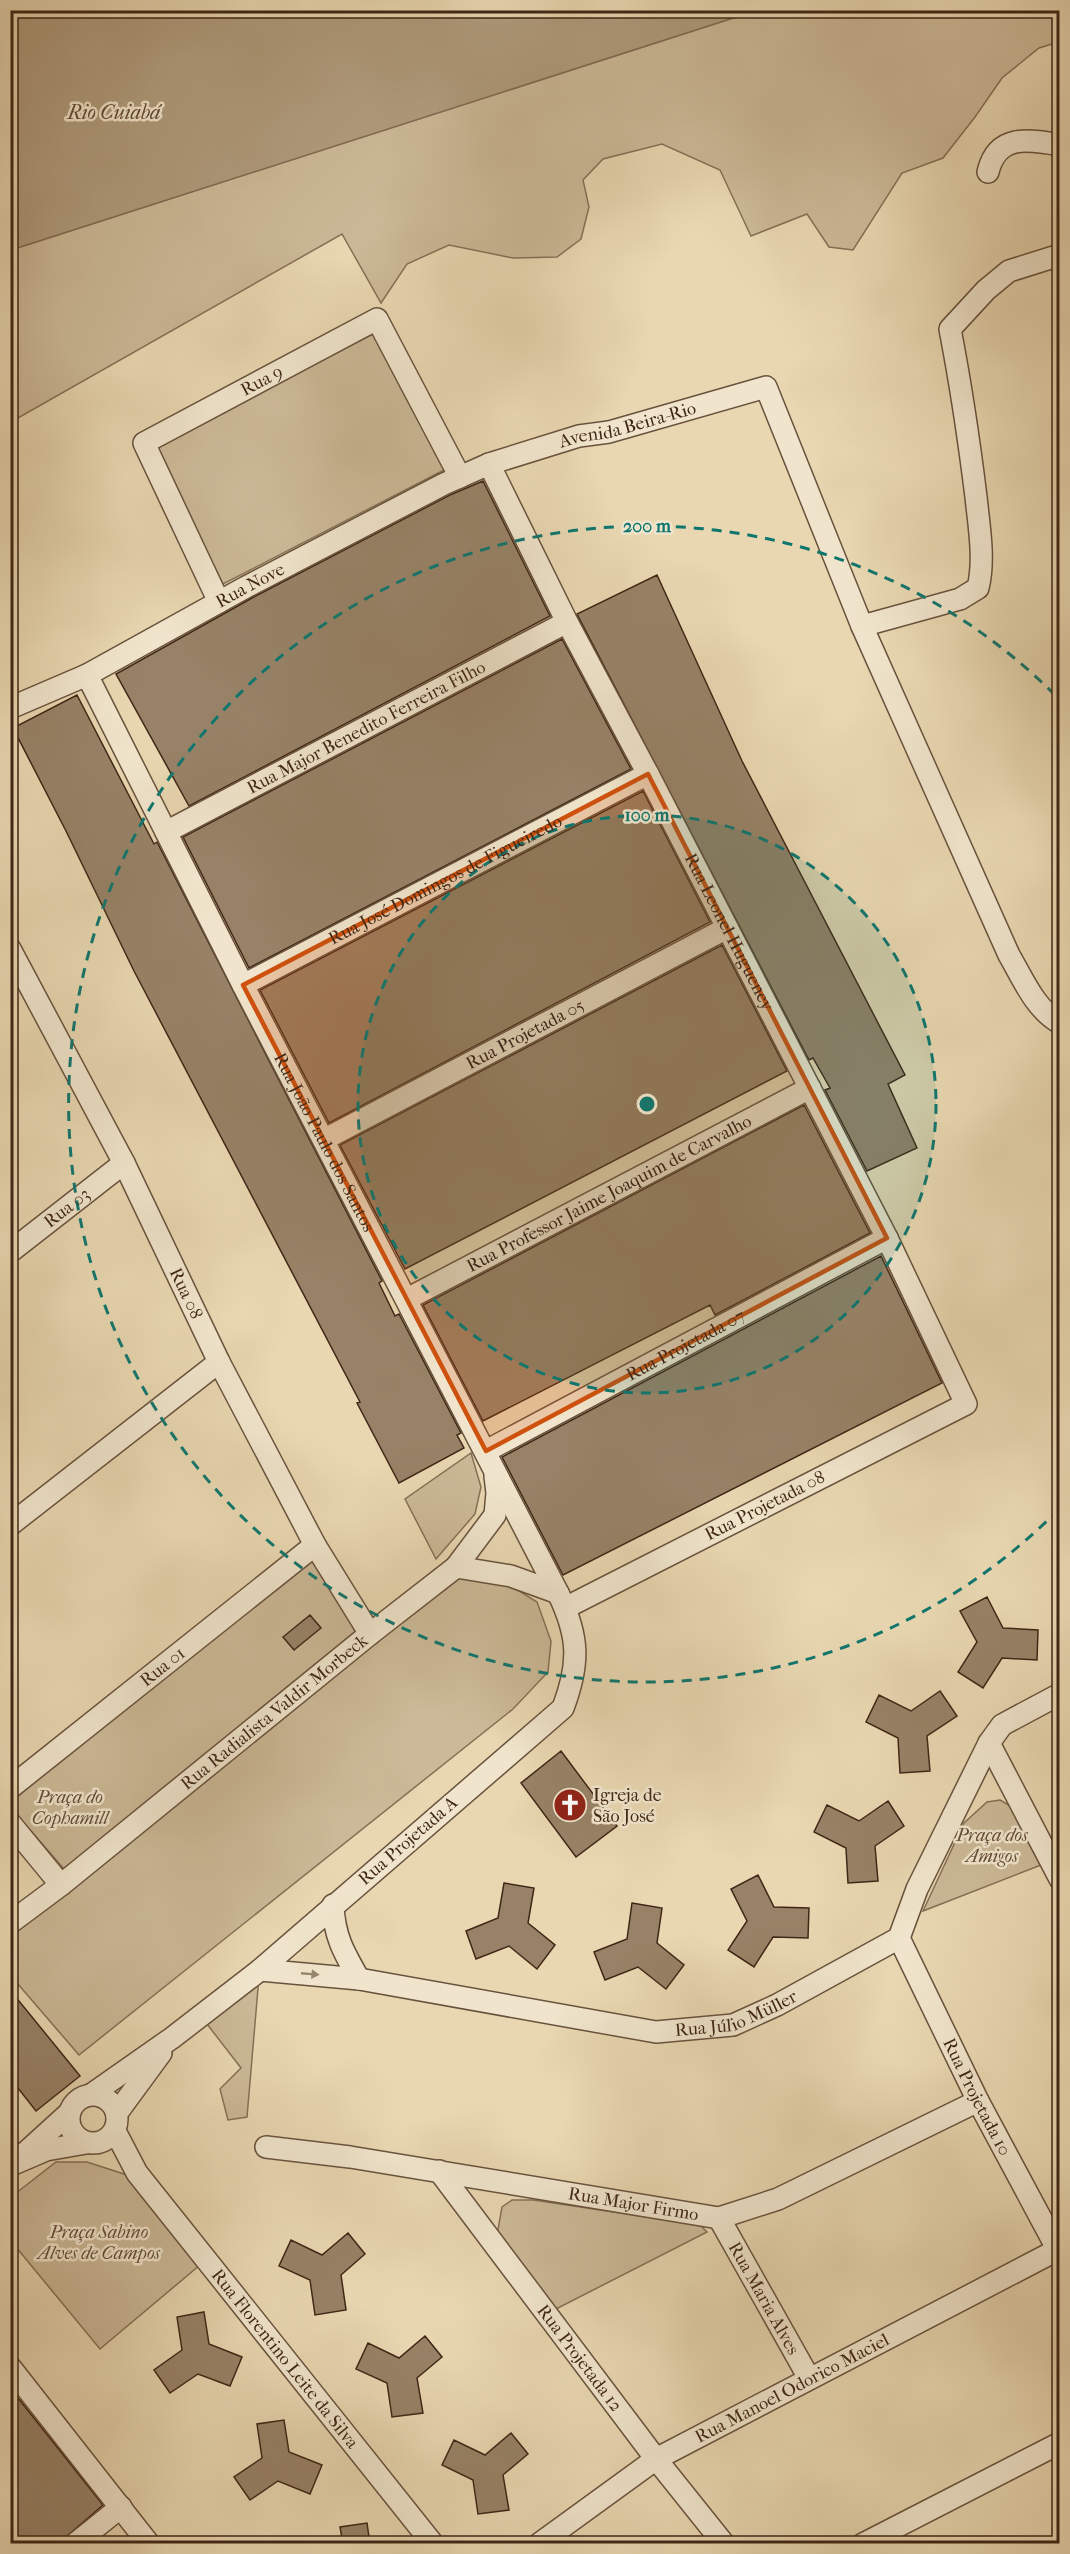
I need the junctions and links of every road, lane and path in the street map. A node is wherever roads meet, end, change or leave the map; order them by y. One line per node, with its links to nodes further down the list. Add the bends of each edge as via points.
1 (1059, 145): 2 (street, via 1024,140 1008,144 997,151)
2 (987, 172)
3 (1059, 255): 8 (street, via 1009,271 950,329 965,405 978,514 978,588 960,599)
4 (489, 464): 5 (street, Rua Nove); 7 (street, Rua Leonel Hugueney); 8 (street, Avenida Beira-Rio, via 766,387)
5 (460, 477): 6 (street, Rua Nove); 6 (street, Rua 9, via 377,319 144,443)
6 (219, 602): 9 (street, Rua Nove)
7 (567, 622): 11 (street, Rua Leonel Hugueney); 12 (street, Rua Major Benedito Ferreira Filho)
8 (862, 626): 17 (street, via 1009,955 1035,999)
9 (87, 675): 10 (street, Rua Nove); 12 (street, Rua João Paulo dos Santos)
10 (10, 708)
11 (648, 774): 13 (street, Rua Leonel Hugueney); 15 (street, Rua José Domingos de Figueiredo)
12 (166, 832): 15 (street, Rua João Paulo dos Santos)
13 (727, 928): 18 (street, Rua Leonel Hugueney); 19 (street, Rua Projetada 05)
14 (10, 949): 16 (street, Rua 08)
15 (243, 985): 19 (street, Rua João Paulo dos Santos)
16 (19, 987): 20 (street, Rua 08)
17 (1059, 1023)
18 (810, 1088): 21 (street, Rua Leonel Hugueney); 23 (street, Rua Professor Jaime Joaquim de Carvalho)
19 (325, 1139): 23 (street, Rua João Paulo dos Santos)
20 (124, 1163): 22 (street, Rua 03); 24 (street, Rua 08)
21 (887, 1238): 25 (street, Rua Leonel Hugueney); 26 (street, Rua Projetada 07)
22 (10, 1252)
23 (407, 1299): 26 (street, Rua João Paulo dos Santos)
24 (219, 1362): 27 (street); 28 (street, Rua 08)
25 (966, 1404): 30 (street, Rua Projetada 08)
26 (490, 1459): 29 (street, via 497,1493 495,1515); 30 (street, Rua João Paulo dos Santos)
27 (10, 1525)
28 (315, 1545): 31 (street, Rua 08); 34 (street, Rua 01)
29 (456, 1568): 30 (street, via 511,1576); 31 (street, Rua Radialista Valdir Morbeck)
30 (561, 1600): 38 (street, Rua Projetada A, via 576,1660 574,1680 563,1708)
31 (370, 1634): 37 (street, Rua Radialista Valdir Morbeck)
32 (1059, 1694): 33 (street, via 1002,1725)
33 (989, 1743): 36 (street); 40 (street, via 917,1889)
34 (10, 1788)
35 (10, 1823): 37 (street)
36 (1059, 1879)
37 (61, 1885): 39 (street, Rua Radialista Valdir Morbeck)
38 (333, 1905): 41 (street, Rua Projetada A); 42 (street, via 333,1925 340,1945)
39 (10, 1923)
40 (899, 1938): 42 (street, Rua Júlio Müller, via 734,2025 656,2032); 45 (street, Rua Projetada 10)
41 (260, 1970): 42 (street, Rua Júlio Müller, one-way to 42); 43 (street, Rua Projetada A)
42 (359, 1979)
43 (172, 2038): 44 (street, Rua Projetada A); 47 (street, Rua Projetada A)
44 (92, 2094): 46 (street, via 78,2099); 47 (street, via 109,2100)
45 (978, 2101): 53 (street, Rua Major Firmo, via 778,2199); 54 (street, Rua Projetada 10)
46 (68, 2114): 48 (street, via 74,2135); 50 (street)
47 (116, 2122): 48 (street, via 106,2140); 52 (street, Rua Florentino Leite da Silva)
48 (92, 2143): 50 (street, via 46,2150); 52 (street, Rua Florentino Leite da Silva)
49 (266, 2147): 51 (street, Rua Major Firmo)
50 (11, 2166)
51 (439, 2171): 53 (street, Rua Major Firmo); 58 (street, Rua Projetada 12)
52 (137, 2173): 62 (street, Rua Florentino Leite da Silva)
53 (719, 2218): 56 (street, Rua Maria Alves)
54 (1058, 2252): 56 (street, Rua Manoel Odorico Maciel)
55 (11, 2370): 59 (street)
56 (809, 2378): 58 (street, Rua Manoel Odorico Maciel)
57 (1059, 2443): 65 (street)
58 (656, 2459): 63 (street, Rua Manoel Odorico Maciel); 64 (street, Rua Projetada 12)
59 (121, 2507): 60 (street); 61 (street)
60 (75, 2544)
61 (149, 2544)
62 (433, 2544)
63 (539, 2544)
64 (724, 2544)
65 (863, 2544)

